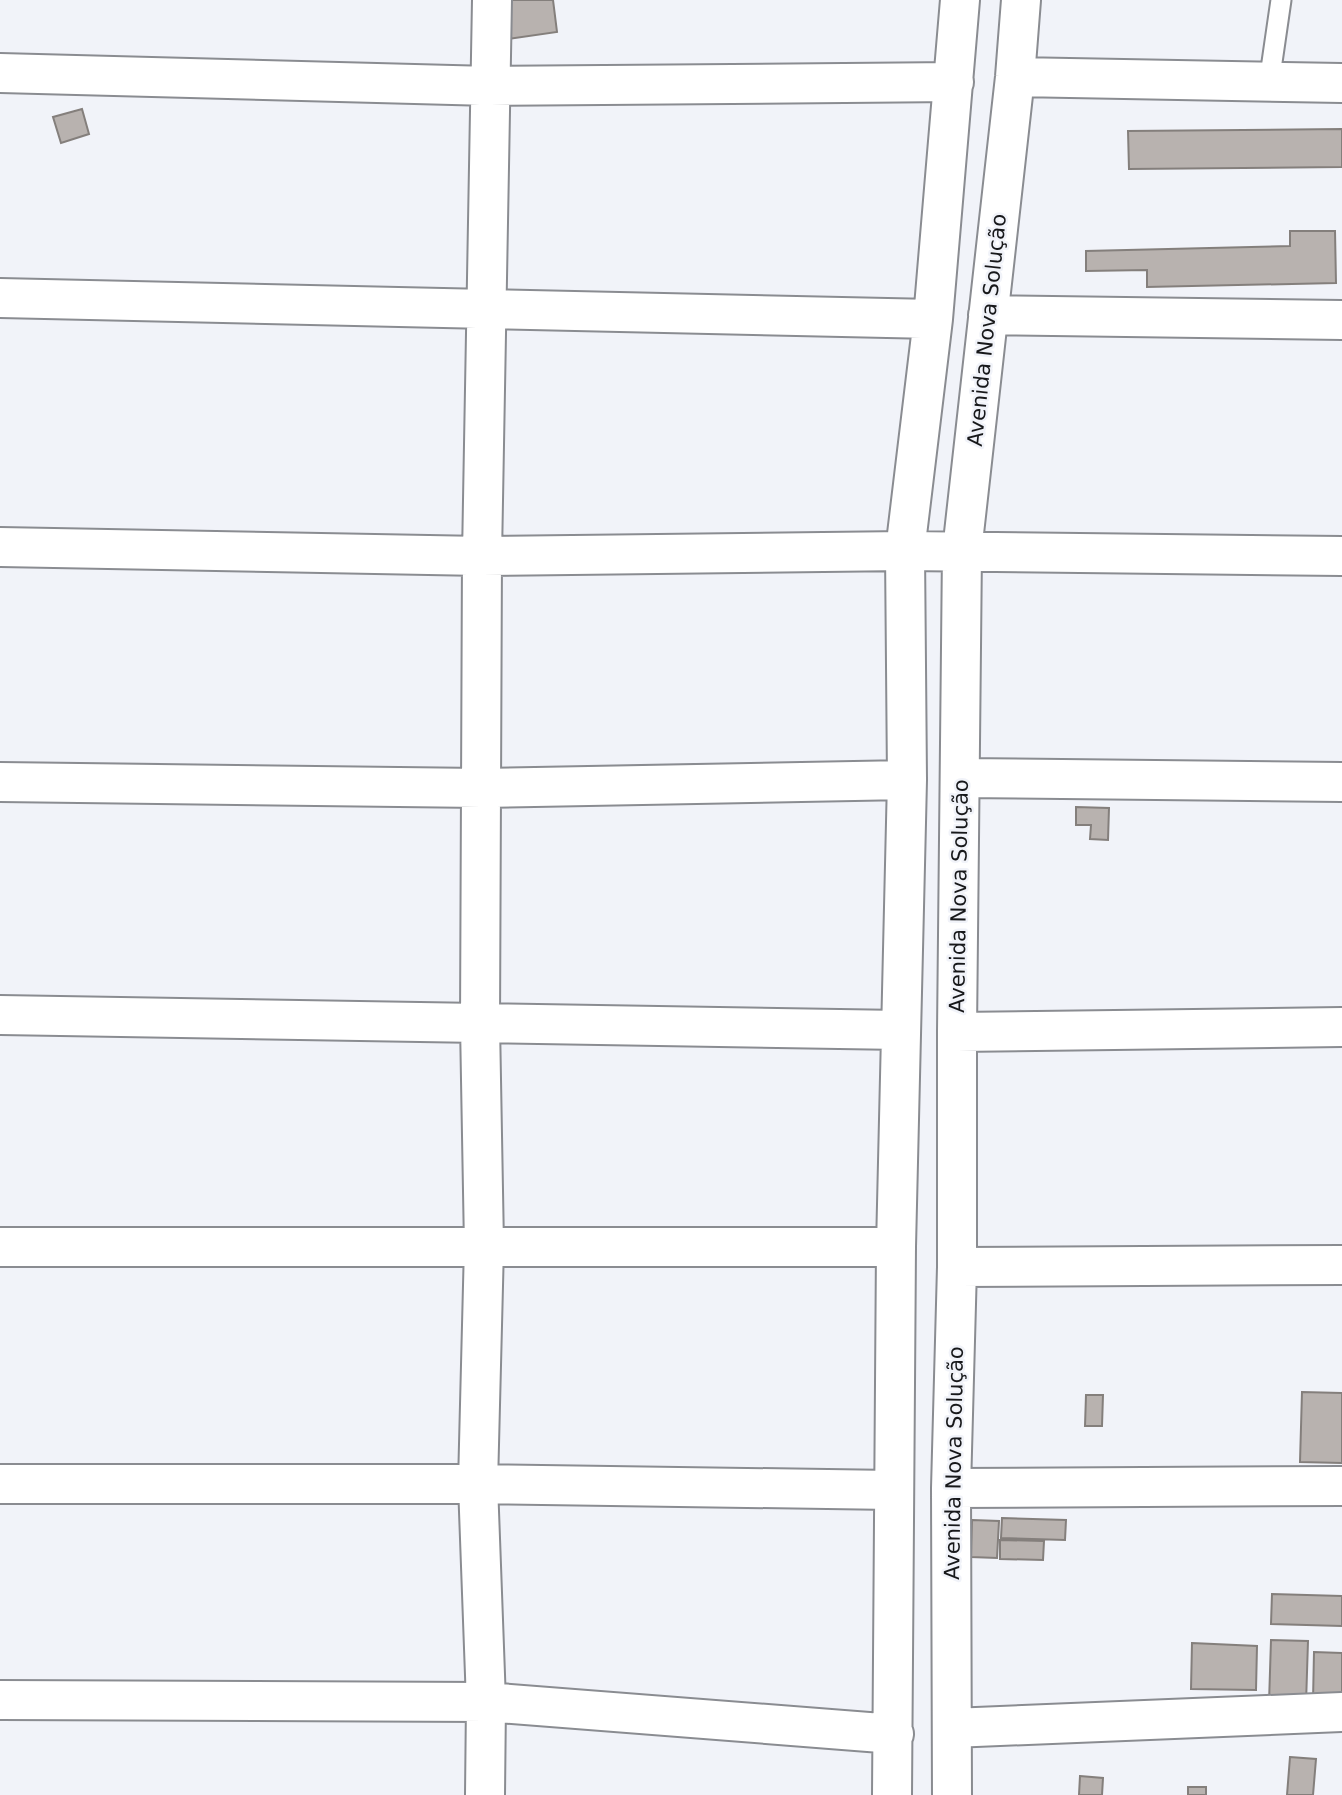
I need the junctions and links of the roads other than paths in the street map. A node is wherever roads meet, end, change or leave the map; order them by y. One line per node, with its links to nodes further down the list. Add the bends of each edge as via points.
1 (492, 0): 10 (street)
2 (960, 0): 7 (street)
3 (1021, 0): 6 (street, Avenida Nova Solução)
4 (1282, 0): 8 (lane)
5 (0, 73): 10 (street)
6 (1015, 76): 8 (street); 13 (street, Avenida Nova Solução)
7 (954, 82): 10 (street); 14 (street)
8 (1269, 83): 9 (street)
9 (1342, 83)
10 (490, 86): 12 (street)
11 (0, 298): 12 (street)
12 (486, 308): 14 (street); 19 (street)
13 (988, 315): 15 (street); 18 (street, Avenida Nova Solução)
14 (933, 319): 17 (street)
15 (1342, 320)
16 (0, 547): 19 (street)
17 (905, 551): 18 (street); 19 (street); 22 (street)
18 (962, 551): 20 (street); 21 (street, Avenida Nova Solução)
19 (482, 556): 25 (street)
20 (1342, 556)
21 (961, 778): 24 (street); 30 (street, Avenida Nova Solução)
22 (907, 780): 25 (street); 29 (street)
23 (0, 782): 25 (street)
24 (1342, 782)
25 (481, 788): 27 (street)
26 (0, 1015): 27 (street)
27 (480, 1024): 29 (street); 31 (street)
28 (1342, 1027): 30 (street)
29 (901, 1030): 33 (street)
30 (957, 1032): 35 (street, Avenida Nova Solução)
31 (484, 1246): 32 (street); 33 (street); 37 (street)
32 (0, 1247)
33 (896, 1247): 40 (street)
34 (1342, 1265): 35 (street)
35 (957, 1266): 39 (street, Avenida Nova Solução)
36 (0, 1484): 37 (street)
37 (478, 1484): 40 (street); 42 (street)
38 (1342, 1486): 39 (street)
39 (951, 1488): 44 (street, Avenida Nova Solução)
40 (893, 1490): 45 (street)
41 (0, 1700): 42 (street)
42 (486, 1702): 45 (street); 46 (street)
43 (1342, 1712): 44 (street)
44 (952, 1728): 48 (street, Avenida Nova Solução)
45 (894, 1734): 47 (street)
46 (485, 1795)
47 (892, 1795)
48 (952, 1795)

